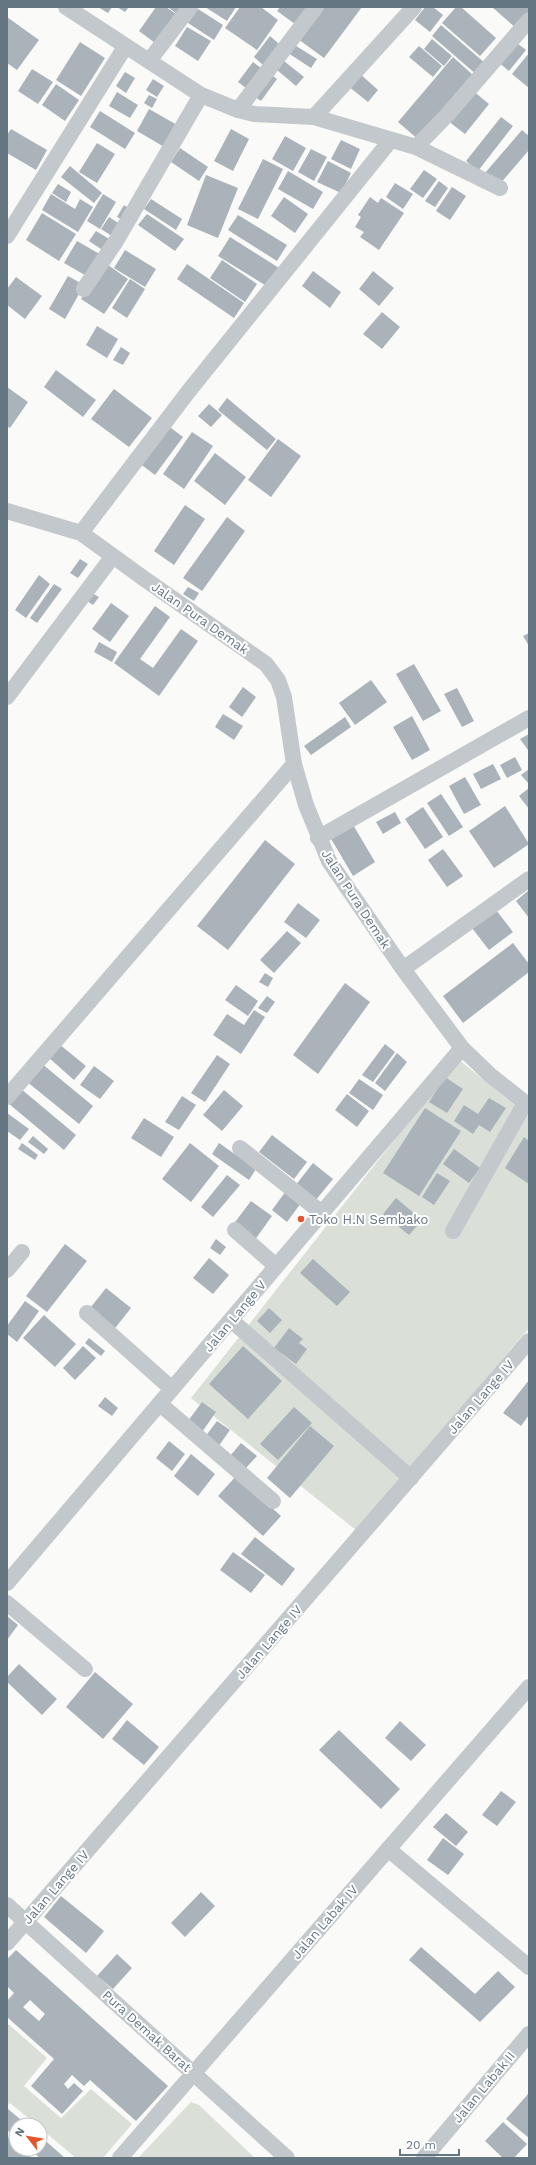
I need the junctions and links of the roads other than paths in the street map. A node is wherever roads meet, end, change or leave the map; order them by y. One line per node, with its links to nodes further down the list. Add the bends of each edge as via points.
1 (190, 7): 7 (street)
2 (316, 7): 9 (street)
3 (414, 7): 10 (street)
4 (75, 9): 6 (street)
5 (529, 20): 12 (street)
6 (125, 47): 7 (street); 14 (street)
7 (149, 61): 8 (street)
8 (201, 95): 9 (street); 15 (street, via 116,240)
9 (238, 110): 10 (street, via 254,114)
10 (314, 117): 11 (street)
11 (390, 141): 12 (street); 17 (street, via 188,392)
12 (416, 147): 13 (street)
13 (500, 188)
14 (7, 236)
15 (84, 289)
16 (7, 511): 17 (street, Jalan Pura Demak)
17 (81, 533): 18 (street, Jalan Pura Demak)
18 (113, 556): 19 (street); 21 (street, Jalan Pura Demak, via 266,664 278,680 284,697)
19 (7, 697)
20 (529, 718): 22 (street)
21 (294, 764): 22 (street, Jalan Pura Demak); 26 (street)
22 (318, 838): 24 (street, Jalan Pura Demak, via 328,862)
23 (529, 879): 24 (street)
24 (403, 969): 25 (street, Jalan Pura Demak)
25 (462, 1048): 27 (street, Jalan Pura Demak, via 490,1075); 29 (street, Jalan Lange V)
26 (7, 1097)
27 (527, 1104): 31 (street)
28 (240, 1148): 29 (street)
29 (322, 1213): 33 (street, Jalan Lange V)
30 (235, 1230): 33 (street)
31 (453, 1231)
32 (22, 1252): 34 (street)
33 (276, 1266): 36 (street, Jalan Lange V)
34 (7, 1270)
35 (86, 1313): 38 (street)
36 (231, 1320): 38 (street, Jalan Lange V); 40 (street)
37 (529, 1340): 40 (street, Jalan Lange IV)
38 (172, 1389): 39 (street, Jalan Lange V)
39 (160, 1404): 41 (street); 42 (street, Jalan Lange V)
40 (411, 1478): 48 (street, Jalan Lange IV)
41 (273, 1501)
42 (7, 1583)
43 (7, 1603): 44 (street)
44 (85, 1669)
45 (529, 1687): 46 (street, Jalan Labak IV)
46 (388, 1849): 50 (street); 52 (street, Jalan Labak IV)
47 (7, 1905): 48 (street, Pura Demak Barat)
48 (26, 1921): 49 (street, Jalan Lange IV); 52 (street, Pura Demak Barat)
49 (7, 1943)
50 (529, 1967)
51 (529, 2034): 55 (street, Jalan Labak II)
52 (194, 2073): 53 (street, Jalan Labak IV); 54 (street, Pura Demak Barat)
53 (120, 2158)
54 (285, 2158)
55 (424, 2158)

